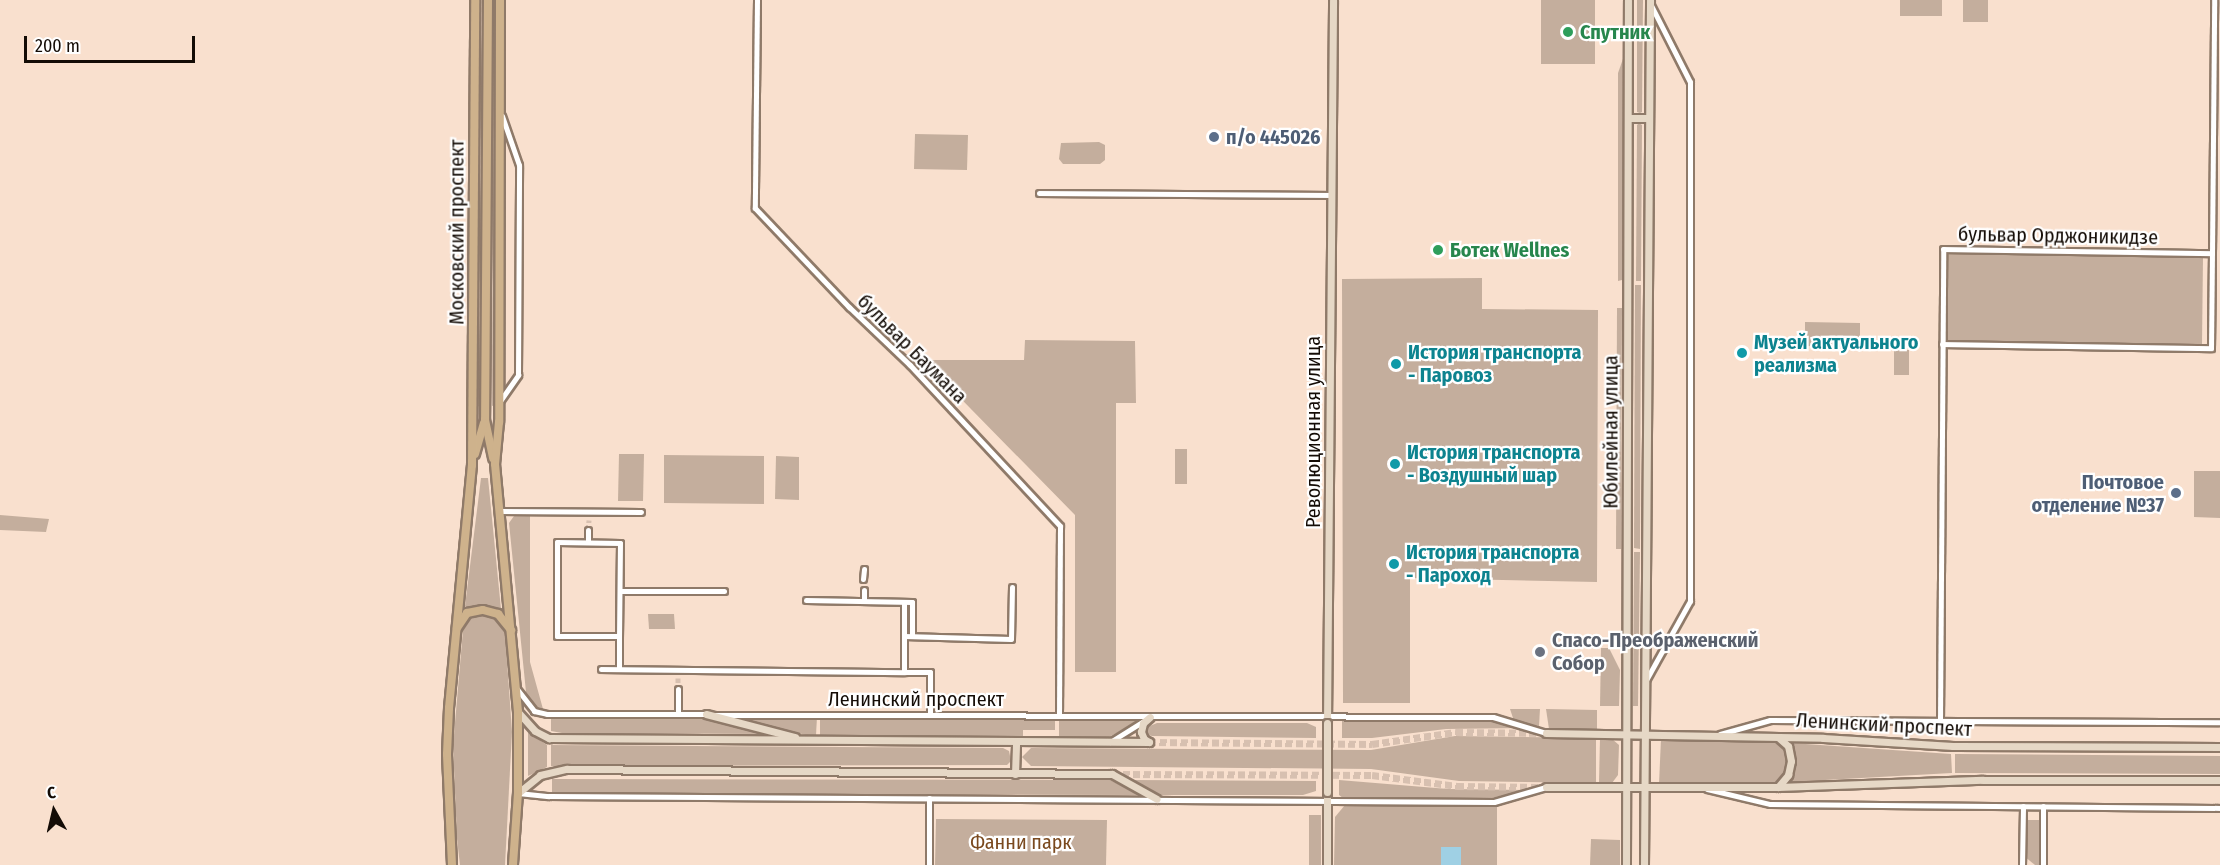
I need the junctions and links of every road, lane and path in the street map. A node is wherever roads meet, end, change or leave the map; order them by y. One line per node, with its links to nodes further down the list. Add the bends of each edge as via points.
1 (475, 0): 19 (main road, Московский проспект)
2 (488, 0): 17 (main road, Московский проспект)
3 (500, 0): 9 (main road, Московский проспект)
4 (757, 0): 52 (street, бульвар Баумана, via 755,208 910,365 1059,526)
5 (1333, 0): 13 (main road, Революционная улица)
6 (1628, 0): 10 (main road, Юбилейная улица)
7 (2214, 0): 14 (street)
8 (1649, 1): 11 (main road, Юбилейная улица); 45 (street, via 1690,82 1690,601)
9 (500, 112): 16 (main road, Московский проспект); 16 (street, via 519,165 520,213 519,375)
10 (1628, 118): 11 (main road); 58 (main road, Юбилейная улица)
11 (1649, 118): 45 (main road, Юбилейная улица)
12 (1039, 193): 13 (street)
13 (1331, 195): 54 (main road, Революционная улица)
14 (2212, 253): 15 (street, via 2211,348); 15 (street, бульвар Орджоникидзе, via 1943,249)
15 (1942, 344): 55 (street, бульвар Орджоникидзе)
16 (499, 401): 18 (main road, Московский проспект)
17 (485, 420): 18 (main road, Московский проспект); 19 (main road, Московский проспект)
18 (494, 461): 19 (main road, via 487,450 482,450); 20 (main road, Московский проспект)
19 (473, 462): 36 (main road, Московский проспект)
20 (500, 511): 21 (street); 35 (main road, Московский проспект)
21 (588, 512): 22 (street); 23 (street)
22 (641, 512)
23 (589, 520)
24 (588, 530): 25 (street)
25 (588, 542): 30 (street, via 620,543); 37 (street, via 558,542 556,636)
26 (864, 569): 27 (street)
27 (864, 579)
28 (1012, 587): 39 (street, via 1011,639)
29 (864, 590): 33 (street)
30 (620, 591): 31 (street); 37 (street)
31 (724, 591)
32 (806, 600): 33 (street)
33 (864, 601): 34 (street)
34 (904, 602): 38 (street); 39 (street, via 912,602)
35 (512, 631): 36 (main road, via 498,614 483,610 467,613); 46 (main road, Московский проспект)
36 (454, 634): 80 (main road, Московский проспект, via 447,754)
37 (619, 636): 41 (street)
38 (904, 636): 39 (street); 43 (street)
39 (912, 636)
40 (601, 669): 41 (street)
41 (619, 669): 42 (street)
42 (677, 669): 43 (street); 44 (street)
43 (904, 672): 51 (street, via 930,672)
44 (678, 678)
45 (1645, 681): 59 (main road, Юбилейная улица)
46 (516, 688): 48 (main road, Московский проспект); 49 (street, Ленинский проспект, via 534,711 547,714)
47 (678, 689): 49 (street)
48 (518, 712): 62 (main road, Ленинский проспект, via 535,731 549,738); 73 (main road, Московский проспект)
49 (678, 714): 50 (street, Ленинский проспект)
50 (706, 714): 51 (street, Ленинский проспект); 62 (main road)
51 (930, 715): 52 (street, Ленинский проспект)
52 (1059, 716): 53 (street, Ленинский проспект)
53 (1150, 717): 54 (street, Ленинский проспект); 64 (street); 64 (main road, Ленинский проспект, via 1141,732 1149,742)
54 (1327, 720): 57 (street, Ленинский проспект, via 1493,717); 76 (main road, Революционная улица, bridge)
55 (1940, 721): 56 (street); 60 (street, via 1770,720)
56 (2220, 722)
57 (1546, 733): 58 (main road, Ленинский проспект)
58 (1626, 733): 59 (main road, Ленинский проспект); 69 (main road, Юбилейная улица)
59 (1645, 734): 60 (main road, Ленинский проспект); 70 (main road, Юбилейная улица)
60 (1716, 735): 61 (main road, Ленинский проспект)
61 (1778, 737): 65 (main road, Ленинский проспект, via 1953,746); 72 (main road, via 1788,746 1791,761 1788,775)
62 (806, 740): 63 (main road, Ленинский проспект)
63 (1016, 741): 64 (main road, Ленинский проспект); 66 (main road)
64 (1110, 742)
65 (2220, 747)
66 (1015, 774): 73 (main road, via 567,769 540,775); 75 (main road, via 1112,774)
67 (2220, 780): 72 (main road, via 1983,780)
68 (1546, 787): 69 (main road); 76 (street, via 1494,802)
69 (1626, 787): 70 (main road); 84 (main road, Юбилейная улица)
70 (1645, 787): 71 (main road); 85 (main road, Юбилейная улица)
71 (1700, 787): 72 (main road); 77 (street, via 1770,804)
72 (1778, 787)
73 (518, 794): 74 (street); 81 (main road, Московский проспект)
74 (929, 798): 75 (street); 82 (street)
75 (1157, 799): 76 (street)
76 (1327, 801): 83 (main road, Революционная улица)
77 (2023, 806): 78 (street); 86 (street)
78 (2043, 806): 79 (street); 87 (street)
79 (2220, 808)
80 (452, 865)
81 (513, 865)
82 (928, 865)
83 (1327, 865)
84 (1626, 865)
85 (1644, 865)
86 (2022, 865)
87 (2043, 865)

